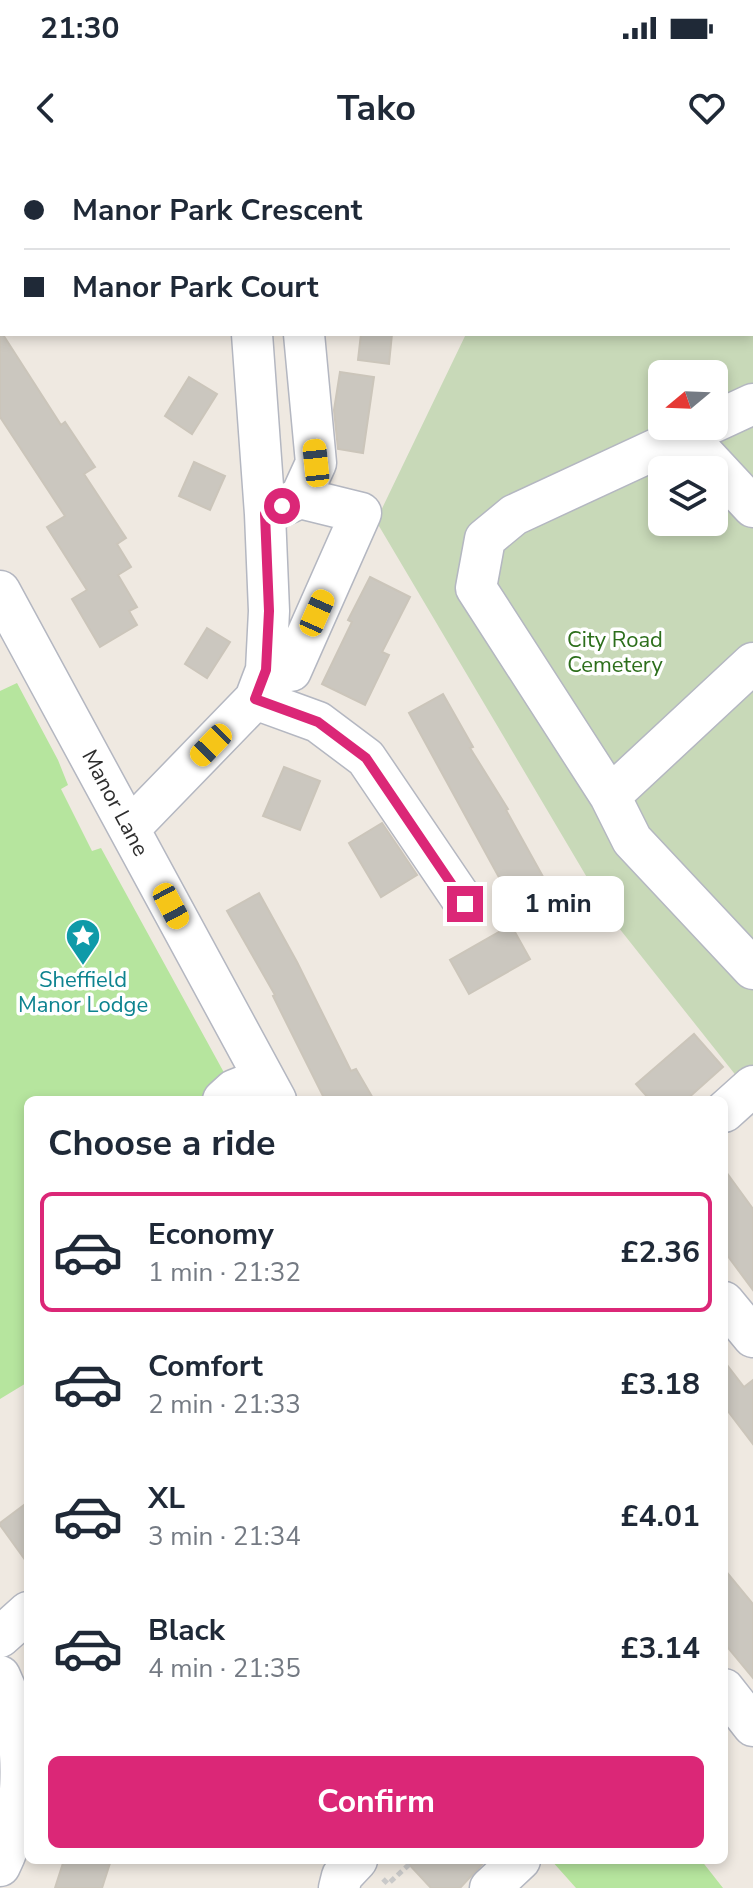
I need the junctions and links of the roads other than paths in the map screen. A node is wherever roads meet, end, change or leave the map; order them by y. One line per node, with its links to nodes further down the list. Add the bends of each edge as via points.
1 (252, 336): 9 (street)
2 (304, 336): 7 (street, via 316,463)
3 (753, 404): 4 (street)
4 (728, 416)
5 (676, 440): 13 (street, via 514,515 485,539 476,588)
6 (710, 440): 8 (street)
7 (300, 498): 9 (street); 12 (street, via 361,513 291,671)
8 (753, 507)
9 (265, 514): 12 (street, via 269,611)
10 (7, 617): 14 (street, Manor Lane)
11 (753, 663): 13 (street)
12 (260, 684): 14 (street); 15 (street, via 366,758)
13 (610, 796): 16 (street, via 632,840)
14 (129, 829): 17 (street, Manor Lane)
15 (465, 904)
16 (753, 969)
17 (270, 1089): 18 (street, via 234,1090)
18 (227, 1096)
19 (728, 1307): 20 (street)
20 (753, 1337)
21 (24, 1616): 22 (street)
22 (0, 1637)
23 (0, 1676): 25 (street)
24 (728, 1694): 26 (street)
25 (6, 1718): 29 (street, via 19,1748 21,1775 13,1837)
26 (753, 1726)
27 (353, 1864): 30 (street)
28 (516, 1864): 31 (street)
29 (0, 1866)
30 (339, 1888)
31 (490, 1888)

